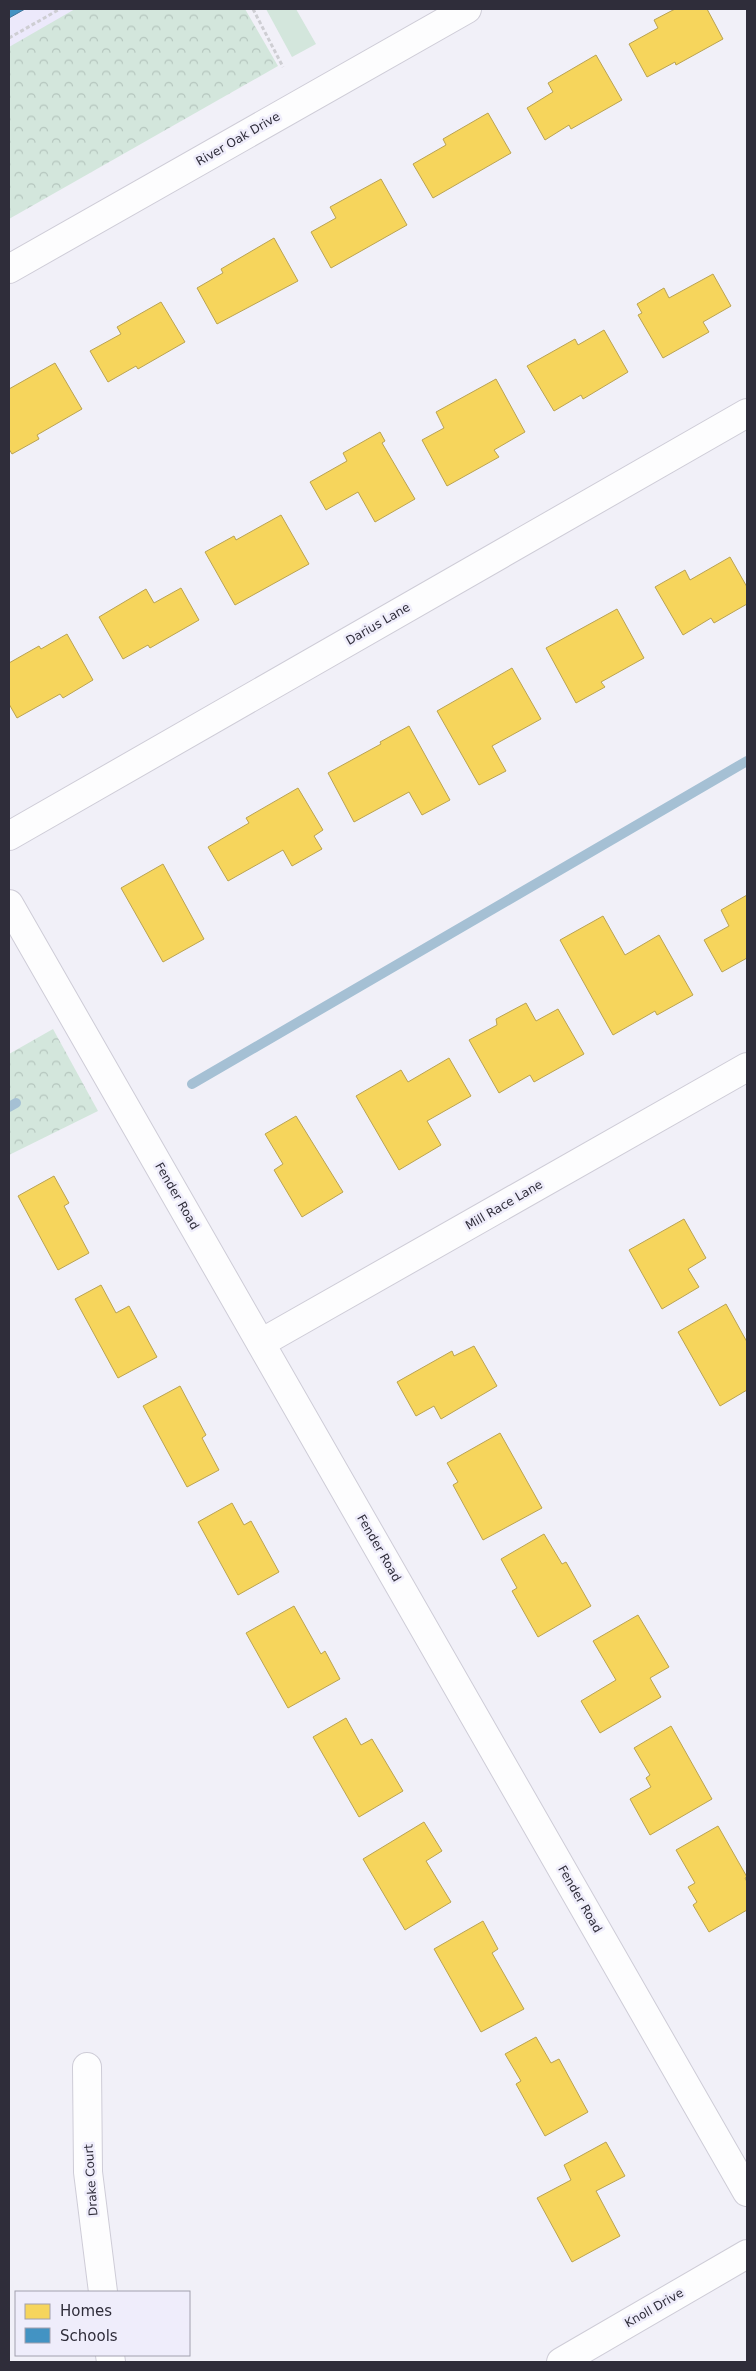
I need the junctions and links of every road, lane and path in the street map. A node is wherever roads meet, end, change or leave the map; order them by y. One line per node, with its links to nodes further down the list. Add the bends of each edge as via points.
1 (60, 9): 4 (path)
2 (253, 9): 5 (path)
3 (467, 9): 6 (street, River Oak Drive)
4 (9, 38)
5 (284, 67)
6 (9, 269)
7 (747, 413): 8 (street, Darius Lane)
8 (9, 836)
9 (9, 904): 11 (street, Fender Road)
10 (747, 1067): 11 (street, Mill Race Lane)
11 (262, 1343): 13 (street, Fender Road)
12 (87, 2067): 15 (street, Drake Court, via 88,2172)
13 (747, 2192)
14 (747, 2254): 16 (street, Knoll Drive)
15 (103, 2291)
16 (568, 2360)

